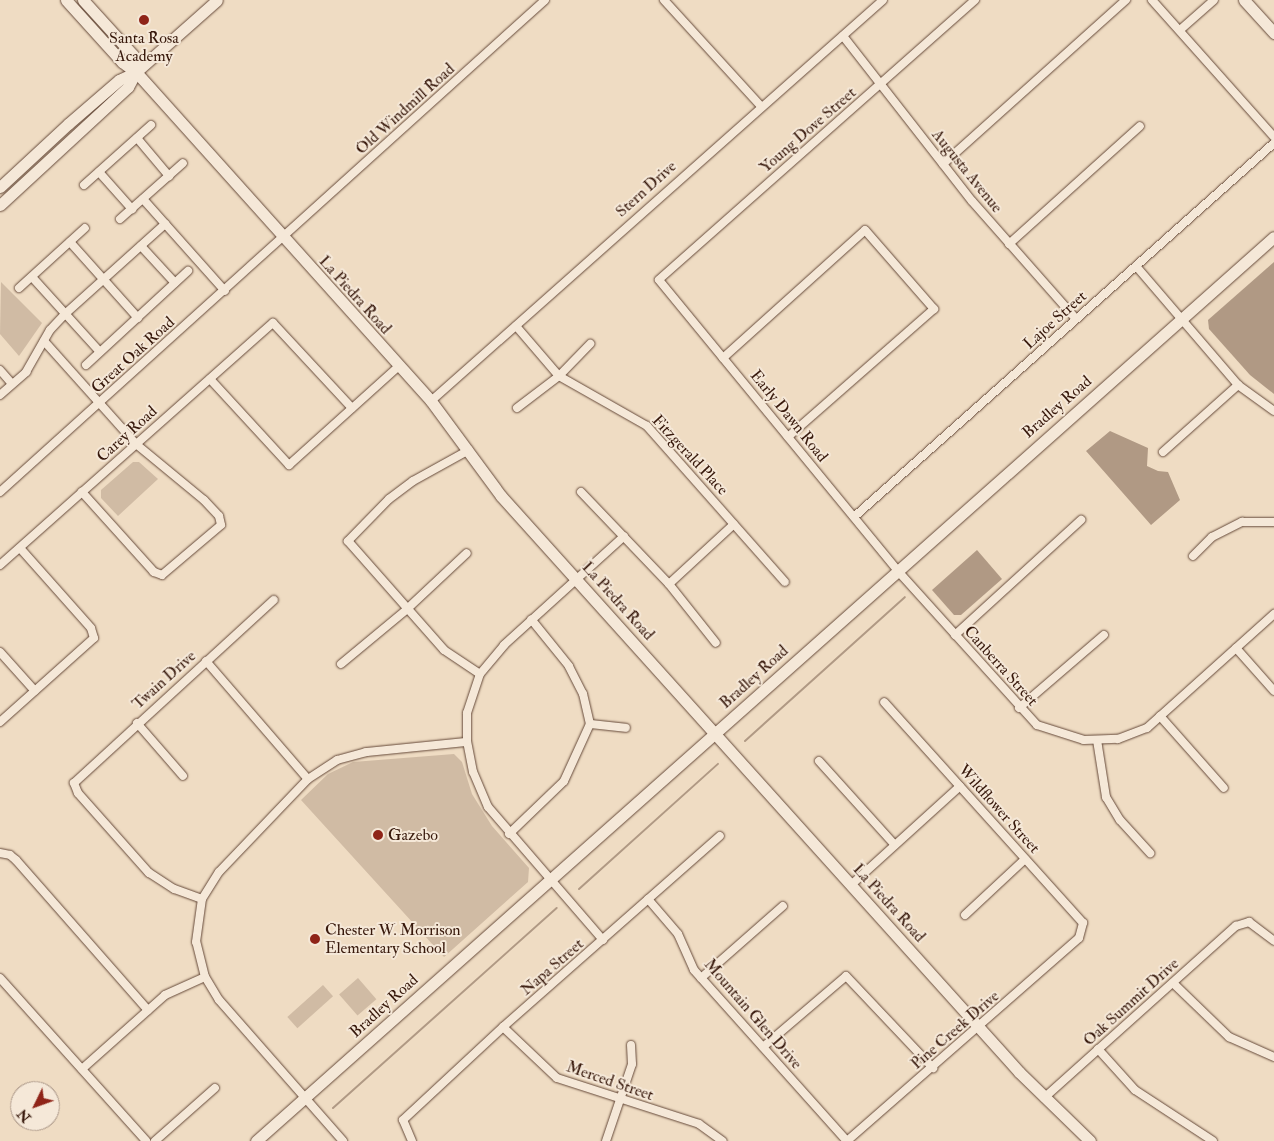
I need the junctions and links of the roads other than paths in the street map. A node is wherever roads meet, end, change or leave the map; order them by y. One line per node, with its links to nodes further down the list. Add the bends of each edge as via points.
1 (66, 0): 15 (street, La Piedra Road, via 122,62)
2 (83, 0): 15 (street, La Piedra Road, via 133,55)
3 (217, 0): 15 (street)
4 (545, 0): 36 (street, Old Windmill Road)
5 (664, 0): 17 (street)
6 (882, 0): 14 (street, Stern Drive)
7 (975, 0): 16 (street, Young Dove Street)
8 (1126, 0): 24 (street)
9 (1152, 0): 12 (street)
10 (1214, 0): 12 (street)
11 (1244, 0): 13 (street)
12 (1180, 30): 20 (street)
13 (1274, 33)
14 (843, 36): 16 (street, Augusta Avenue); 17 (street, Stern Drive)
15 (136, 72): 28 (street, via 119,80); 29 (street, via 128,87); 36 (street, La Piedra Road)
16 (881, 86): 24 (street, Augusta Avenue); 44 (street, Young Dove Street, via 855,105)
17 (760, 105): 52 (street, Stern Drive)
18 (151, 125): 21 (street)
19 (1140, 126): 38 (street)
20 (1274, 137)
21 (137, 138): 25 (street); 26 (street)
22 (1274, 143): 40 (street, Lajoe Street)
23 (183, 163): 26 (street)
24 (943, 164): 38 (street, Augusta Avenue)
25 (99, 172): 27 (street); 31 (street)
26 (170, 176): 30 (street)
27 (84, 185)
28 (0, 187)
29 (2, 198)
30 (143, 199): 31 (street); 33 (street)
31 (132, 209): 32 (street)
32 (120, 219)
33 (165, 224): 39 (street); 47 (street)
34 (85, 228): 37 (street)
35 (1274, 237): 51 (street, Bradley Road)
36 (284, 239): 47 (street, Great Oak Road); 58 (street, La Piedra Road)
37 (70, 242): 42 (street); 43 (street)
38 (1009, 244): 50 (street, Augusta Avenue)
39 (141, 246): 43 (street); 45 (street)
40 (1136, 266): 50 (street, Lajoe Street); 51 (street)
41 (188, 271): 45 (street)
42 (32, 277): 46 (street); 48 (street)
43 (103, 279): 48 (street); 49 (street)
44 (659, 280): 56 (street, Early Dawn Road)
45 (175, 283): 49 (street)
46 (19, 288)
47 (225, 291): 66 (street, Great Oak Road)
48 (65, 314): 53 (street); 55 (street)
49 (138, 318): 55 (street)
50 (1076, 319): 77 (street, Lajoe Street)
51 (1180, 320): 63 (street); 86 (street, Bradley Road)
52 (516, 326): 60 (street, Fitzgerald Place); 65 (street, Stern Drive)
53 (44, 341): 62 (street, via 26,372); 66 (street)
54 (590, 344): 60 (street)
55 (100, 352): 57 (street)
56 (723, 358): 70 (street, Early Dawn Road); 70 (street, via 865,230 934,309)
57 (86, 364)
58 (398, 367): 65 (street, La Piedra Road); 67 (street)
59 (0, 370): 62 (street)
60 (559, 376): 68 (street); 80 (street, Fitzgerald Place, via 647,426)
61 (210, 379): 67 (street, Carey Road, via 273,323); 67 (street, via 289,465); 71 (street, Carey Road)
62 (12, 384): 64 (street)
63 (1238, 385): 69 (street); 73 (street)
64 (0, 395)
65 (430, 401): 72 (street, La Piedra Road)
66 (99, 404): 71 (street); 74 (street, Great Oak Road)
67 (352, 408)
68 (517, 408)
69 (1274, 411)
70 (788, 437): 77 (street, Early Dawn Road)
71 (136, 444): 75 (street, Carey Road); 75 (street, via 204,500 219,516 221,525 162,575 154,572)
72 (469, 450): 87 (street, La Piedra Road, via 501,496); 91 (street, via 389,498 348,541)
73 (1163, 452)
74 (0, 492)
75 (82, 492): 82 (street, Carey Road)
76 (580, 492): 81 (street)
77 (854, 517): 86 (street, Early Dawn Road)
78 (1081, 520): 94 (street)
79 (1274, 522): 84 (street, via 1242,522 1212,537)
80 (734, 524): 88 (street, Fitzgerald Place); 89 (street)
81 (624, 536): 87 (street); 89 (street)
82 (20, 548): 85 (street, Carey Road); 102 (street, via 90,628 94,638)
83 (467, 553): 91 (street)
84 (1193, 556)
85 (0, 565)
86 (897, 570): 94 (street, Canberra Street); 111 (street, Bradley Road)
87 (576, 580): 93 (street); 111 (street, La Piedra Road)
88 (785, 582)
89 (669, 584): 96 (street)
90 (274, 600): 99 (street, Twain Drive)
91 (406, 610): 100 (street); 101 (street, via 444,650)
92 (1274, 614): 97 (street, Canberra Street)
93 (531, 619): 101 (street); 109 (street, via 569,666 583,694)
94 (955, 635): 105 (street, Canberra Street)
95 (1104, 635): 105 (street)
96 (716, 643)
97 (1236, 648): 103 (street); 106 (street, Canberra Street)
98 (0, 652): 102 (street)
99 (206, 661): 108 (street, Twain Drive); 116 (street)
100 (341, 664)
101 (480, 674): 113 (street, via 467,713)
102 (35, 691): 107 (street)
103 (1274, 691)
104 (884, 702): 117 (street, Wildflower Street)
105 (1019, 708): 112 (street, Canberra Street, via 1036,725 1084,740)
106 (1160, 716): 112 (street, Canberra Street, via 1147,728 1118,739); 118 (street)
107 (0, 722)
108 (137, 723): 115 (street); 128 (street, Twain Drive, via 74,782 78,793 150,873 174,890)
109 (590, 724): 110 (street); 119 (street, via 564,781)
110 (626, 728)
111 (716, 734): 125 (street, Bradley Road); 126 (street, La Piedra Road)
112 (1098, 740): 123 (street, via 1106,797 1120,820)
113 (467, 742): 116 (street, via 366,752 337,760); 119 (street, via 473,772 488,807)
114 (819, 760): 121 (street)
115 (183, 776)
116 (308, 779): 128 (street, via 220,872)
117 (960, 786): 121 (street); 124 (street, Wildflower Street)
118 (1224, 788)
119 (509, 834): 125 (street)
120 (720, 836): 127 (street, Napa Street)
121 (896, 845): 126 (street)
122 (0, 853): 138 (street, via 16,860)
123 (1150, 853)
124 (1025, 859): 130 (street); 131 (street, Wildflower Street, via 1083,923)
125 (550, 880): 132 (street); 148 (street, Bradley Road)
126 (852, 885): 140 (street, La Piedra Road)
127 (648, 899): 132 (street, Napa Street); 136 (street, Mountain Glen Drive, via 678,934 694,970)
128 (202, 900): 134 (street, via 196,942)
129 (782, 906): 136 (street)
130 (965, 915)
131 (1079, 938): 140 (street, Pine Creek Drive)
132 (603, 940): 139 (street, Napa Street)
133 (1274, 941): 137 (street, Oak Summit Drive, via 1249,922 1236,926)
134 (205, 977): 138 (street, via 166,995); 148 (street, via 219,1000)
135 (0, 978): 146 (street)
136 (702, 978): 142 (street, Mountain Glen Drive)
137 (1173, 983): 143 (street, Oak Summit Drive); 144 (street, via 1229,1036)
138 (148, 1010): 146 (street)
139 (503, 1027): 150 (street, Merced Street, via 556,1078); 155 (street, Napa Street, via 403,1120)
140 (980, 1028): 145 (street, Pine Creek Drive); 149 (street, La Piedra Road)
141 (631, 1044): 150 (street, via 632,1064)
142 (763, 1047): 145 (street, via 846,976); 158 (street, Mountain Glen Drive)
143 (1098, 1049): 149 (street, Oak Summit Drive); 160 (street, via 1135,1090)
144 (1274, 1057)
145 (933, 1068): 158 (street, Pine Creek Drive)
146 (82, 1069): 151 (street)
147 (215, 1088): 152 (street)
148 (306, 1098): 153 (street, Bradley Road); 154 (street)
149 (1044, 1098): 159 (street, La Piedra Road)
150 (620, 1100): 156 (street); 157 (street, Merced Street, via 698,1124)
151 (146, 1141)
152 (156, 1141)
153 (256, 1141)
154 (343, 1141)
155 (412, 1141)
156 (606, 1141)
157 (722, 1141)
158 (847, 1141)
159 (1090, 1141)
160 (1212, 1141)

